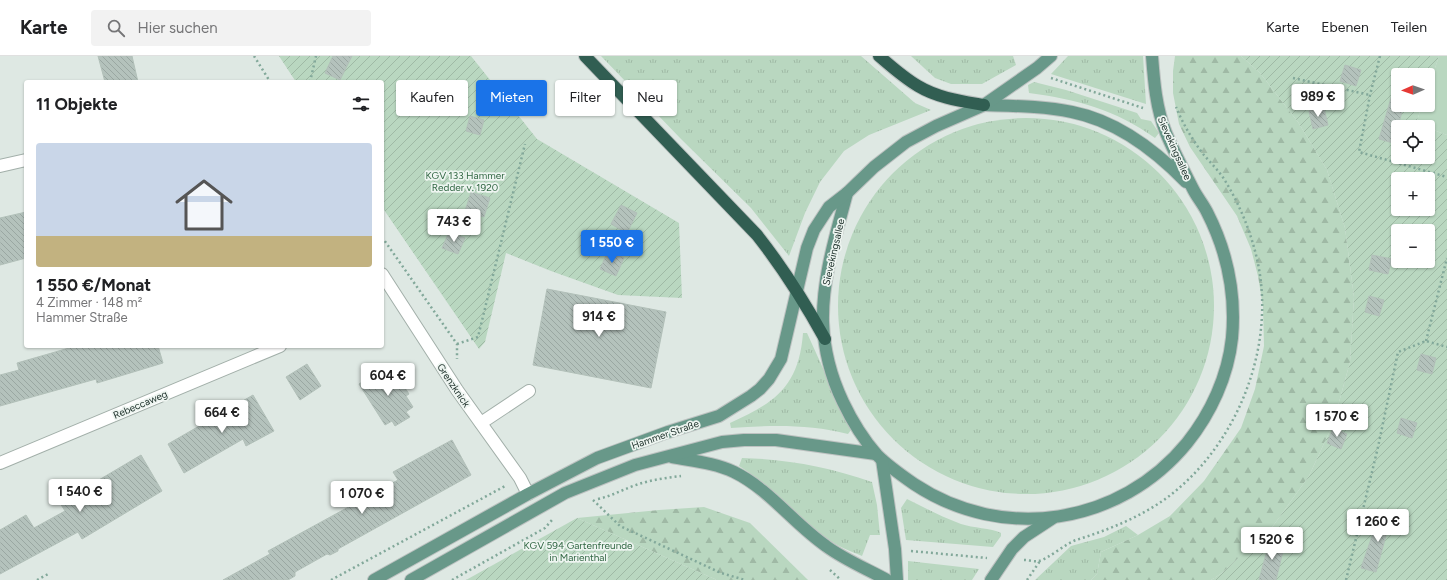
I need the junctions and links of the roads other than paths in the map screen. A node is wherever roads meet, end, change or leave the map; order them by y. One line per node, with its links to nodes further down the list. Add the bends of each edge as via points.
1 (585, 56): 11 (highway, via 757,235)
2 (879, 56): 5 (highway, via 905,78 929,92)
3 (1051, 56): 5 (main road, Sievekingsallee)
4 (1152, 56): 8 (main road, Sievekingsallee, via 1154,88 1166,134)
5 (984, 104): 8 (main road, Sievekingsallee, via 1046,108 1094,118 1152,150); 9 (main road, Sievekingsallee, via 906,142 874,167)
6 (24, 160): 7 (street)
7 (0, 166)
8 (1194, 191): 20 (main road, Sievekingsallee, via 1216,231 1230,278 1232,340 1222,381 1214,400 1193,436 1180,452 1149,480 1131,492 1100,506)
9 (847, 194): 11 (main road, Hammer Straße, via 829,207 814,230); 12 (main road, Sievekingsallee, via 825,285)
10 (384, 278): 15 (street, Grenzknick)
11 (796, 291): 12 (highway); 19 (main road, Hammer Straße, via 781,359 769,379 751,396 719,416 597,458)
12 (825, 339): 17 (main road, Sievekingsallee, via 832,375 849,415)
13 (275, 348): 18 (street, Rebeccaweg)
14 (529, 391): 15 (street)
15 (480, 423): 19 (street, Grenzknick, via 520,478)
16 (669, 457): 17 (main road, Hammer Straße, via 722,442 744,440 776,440); 22 (main road, Hammer Straße, via 635,465 565,493); 23 (main road, via 719,466 735,472 762,491 826,546)
17 (879, 457): 20 (main road, Sievekingsallee, via 929,494 958,507 989,516); 24 (main road, Sievekingsallee, via 895,549)
18 (0, 463)
19 (528, 494): 21 (main road, Hammer Straße)
20 (1053, 518): 25 (main road, Sievekingsallee, via 1024,537 1012,549)
21 (374, 580)
22 (411, 580)
23 (888, 580)
24 (897, 580)
25 (991, 580)

